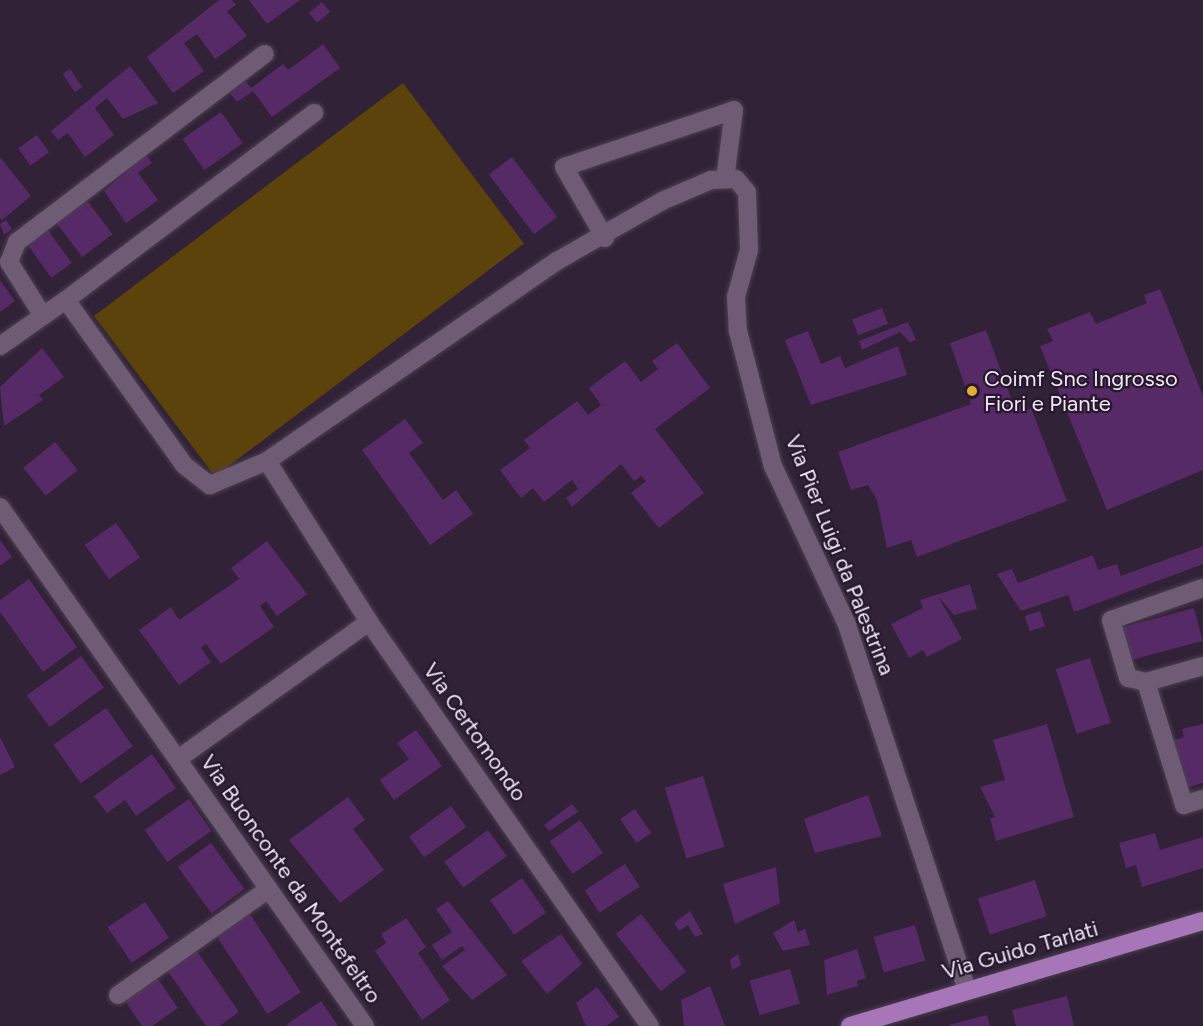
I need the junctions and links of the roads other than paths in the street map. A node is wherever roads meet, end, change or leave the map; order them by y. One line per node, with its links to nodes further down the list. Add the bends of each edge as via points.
1 (265, 54): 6 (street, via 17,242 9,262)
2 (314, 113): 5 (street)
3 (725, 179): 4 (street, via 662,201); 4 (street, via 734,110 564,167); 18 (street, Via Pier Luigi da Palestrina, via 736,179 747,192 749,250 736,297 738,332 773,466 848,625)
4 (605, 238): 8 (street, via 557,261)
5 (66, 300): 6 (street); 8 (street, via 184,465 210,485)
6 (43, 316): 7 (street)
7 (0, 346)
8 (267, 461): 11 (street, Via Certomondo)
9 (0, 507): 14 (street, Via Buonconte da Montefeltro)
10 (1203, 588): 13 (street, via 1111,620 1128,678)
11 (369, 622): 14 (street, Via Buonconte da Montefeltro); 21 (street, Via Certomondo)
12 (1203, 666): 13 (street)
13 (1146, 682): 15 (street, via 1184,805)
14 (178, 759): 16 (street, Via Buonconte da Montefeltro)
15 (1203, 799)
16 (268, 889): 19 (street); 20 (street, Via Buonconte da Montefeltro)
17 (1203, 921): 18 (main road, Via Guido Tarlati)
18 (967, 990): 22 (main road, Via Guido Tarlati)
19 (118, 996)
20 (365, 1026)
21 (650, 1026)
22 (850, 1026)

